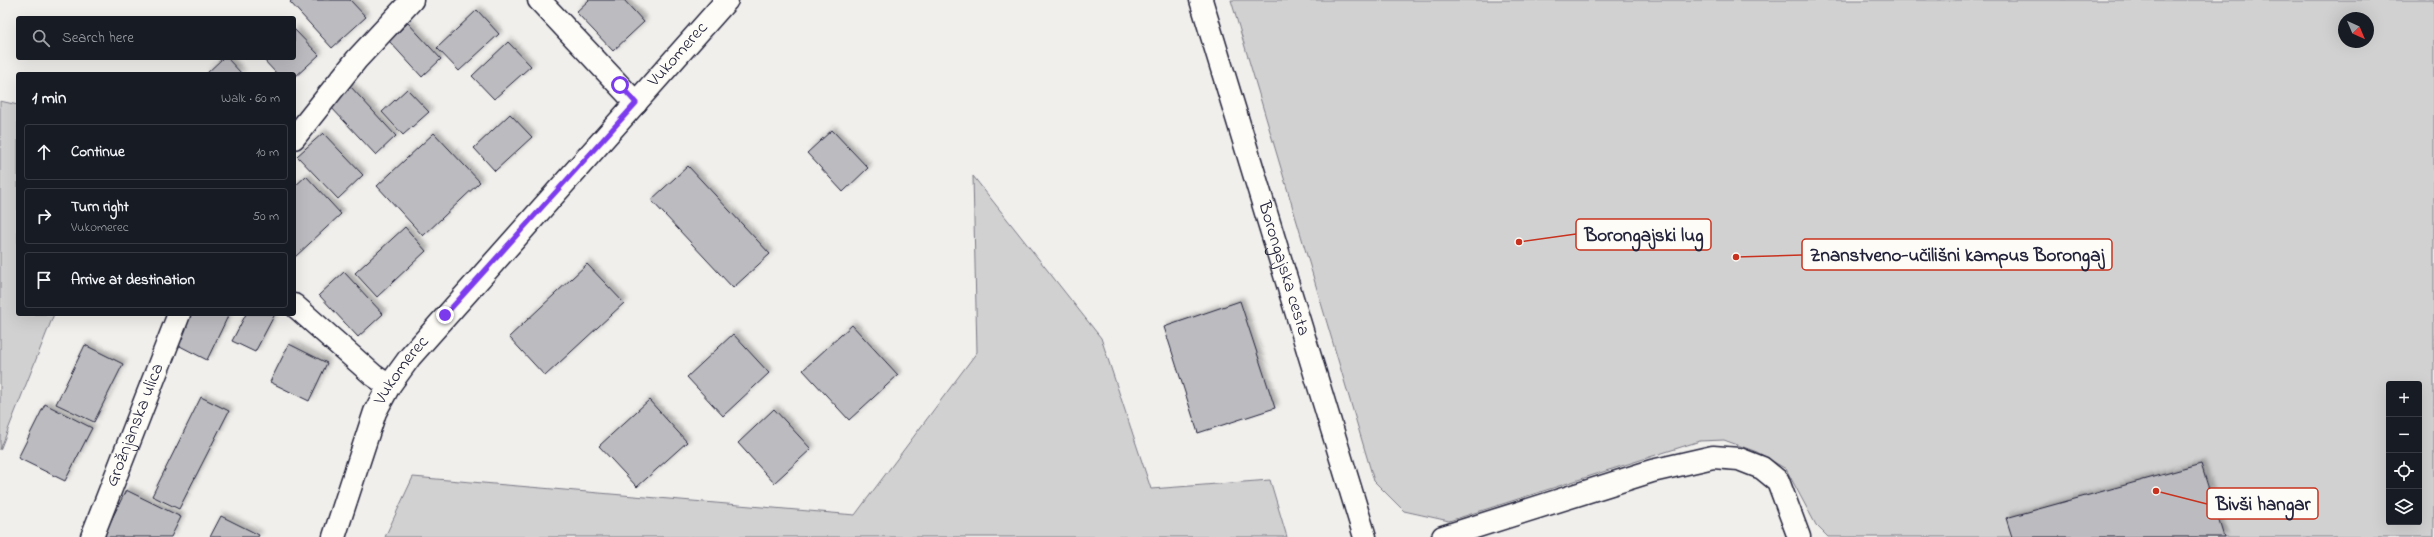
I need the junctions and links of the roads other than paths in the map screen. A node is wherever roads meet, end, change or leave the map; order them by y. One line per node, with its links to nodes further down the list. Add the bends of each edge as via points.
1 (412, 0): 6 (street, via 357,59)
2 (539, 0): 5 (street)
3 (728, 0): 5 (street, Vukomerec)
4 (1201, 0): 12 (street, Borongajska cesta)
5 (636, 103): 9 (street, Vukomerec, via 445,315)
6 (296, 135)
7 (296, 307): 9 (street)
8 (178, 316): 10 (street, Grožnjanska ulica)
9 (388, 386): 11 (street, Vukomerec, via 375,412)
10 (92, 537)
11 (334, 537)
12 (1365, 537)
13 (1443, 537): 14 (street, via 1652,471 1713,457 1739,458 1762,468 1778,481)
14 (1799, 537)

